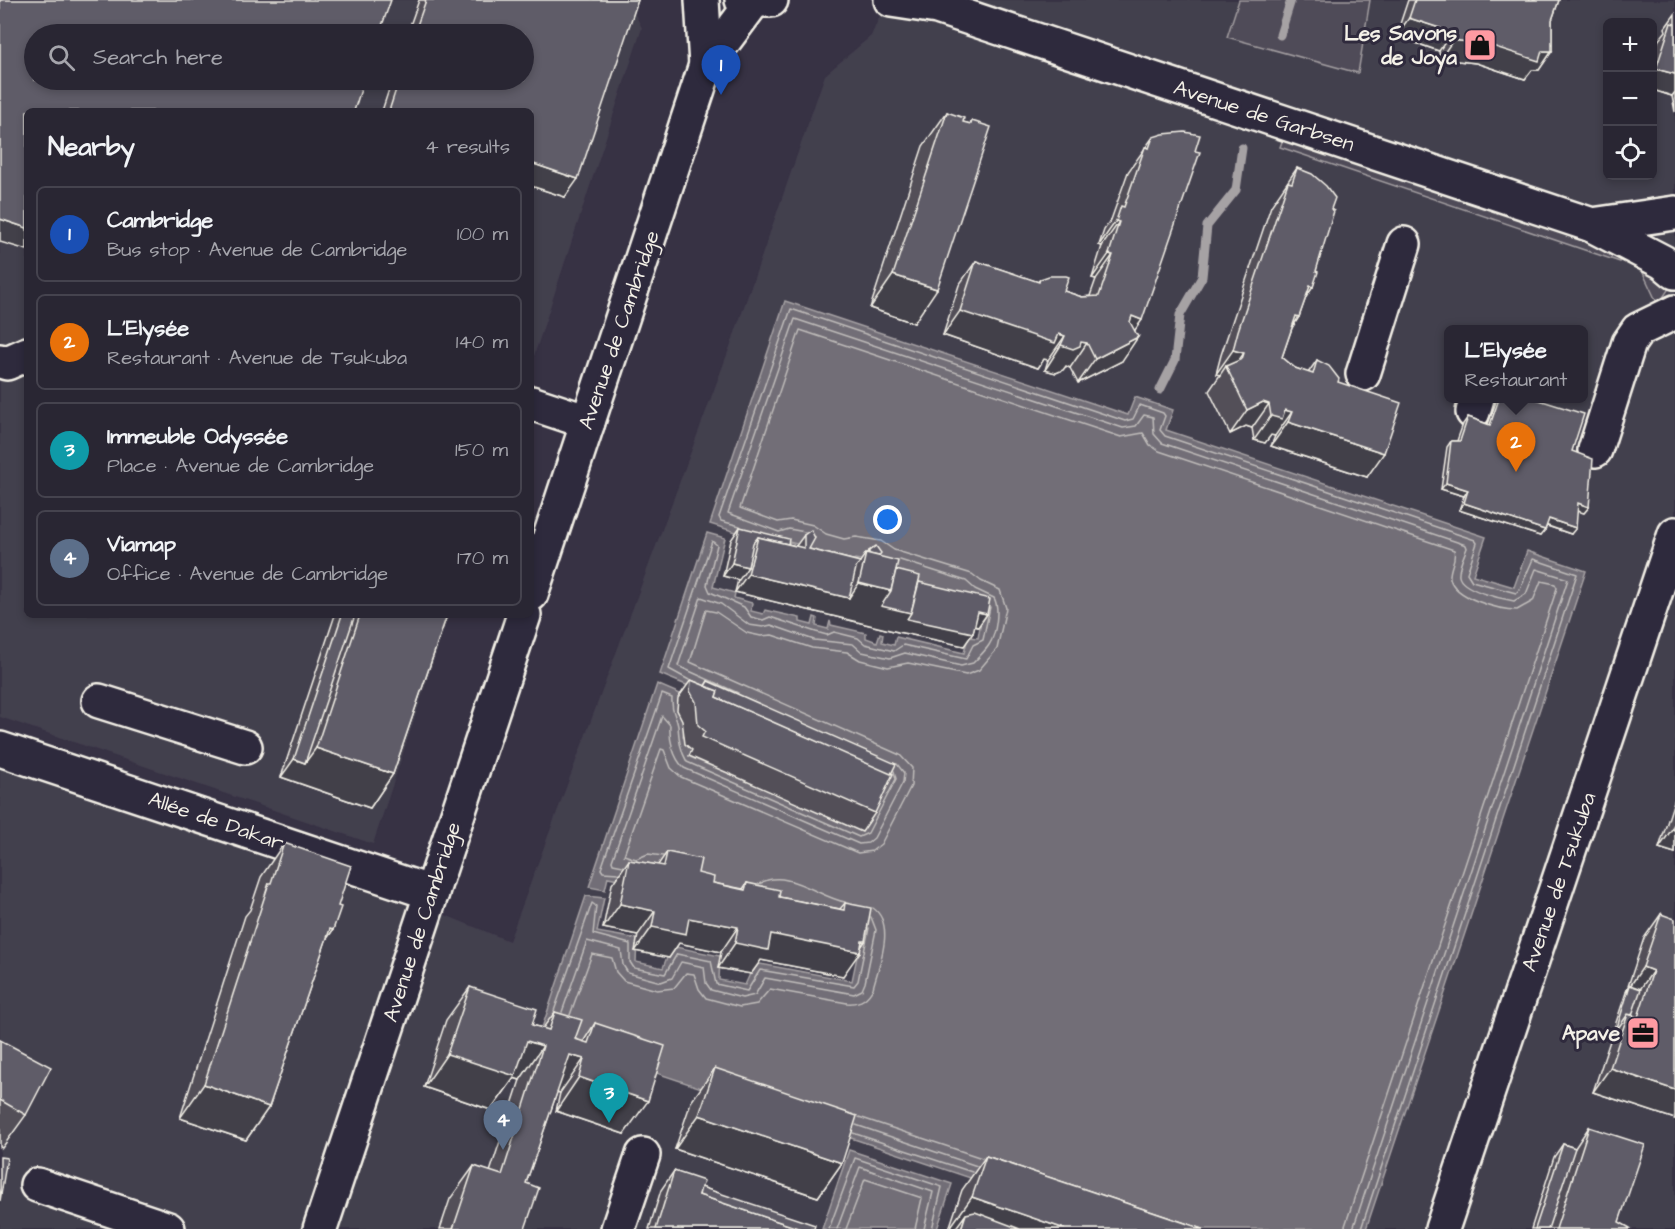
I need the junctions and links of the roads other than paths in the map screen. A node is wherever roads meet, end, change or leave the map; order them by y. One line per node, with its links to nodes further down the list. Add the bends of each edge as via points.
1 (702, 0): 5 (street, Avenue de Cambridge)
2 (891, 0): 4 (street, Avenue de Garbsen)
3 (755, 1): 5 (street, Avenue de Cambridge)
4 (931, 4): 7 (street, Avenue de Garbsen)
5 (706, 65): 15 (street, Avenue de Cambridge)
6 (1675, 213): 7 (street)
7 (1592, 225): 9 (street, Avenue de Garbsen)
8 (1404, 244): 13 (street)
9 (1675, 272)
10 (1675, 312): 16 (street, via 1638,330 1629,343)
11 (24, 355): 12 (street, via 7,363)
12 (0, 361)
13 (1363, 374)
14 (534, 404): 15 (street)
15 (588, 422): 18 (street, Avenue de Cambridge)
16 (1595, 450)
17 (1675, 534): 29 (street, Avenue de Tsukuba)
18 (534, 585)
19 (523, 618): 23 (street, Avenue de Cambridge)
20 (99, 701): 21 (street)
21 (245, 747)
22 (0, 749): 23 (street, Allée de Dakar)
23 (432, 893): 27 (street, Avenue de Cambridge)
24 (643, 1155): 28 (street)
25 (37, 1185): 26 (street)
26 (168, 1229)
27 (320, 1229)
28 (618, 1229)
29 (1442, 1229)

